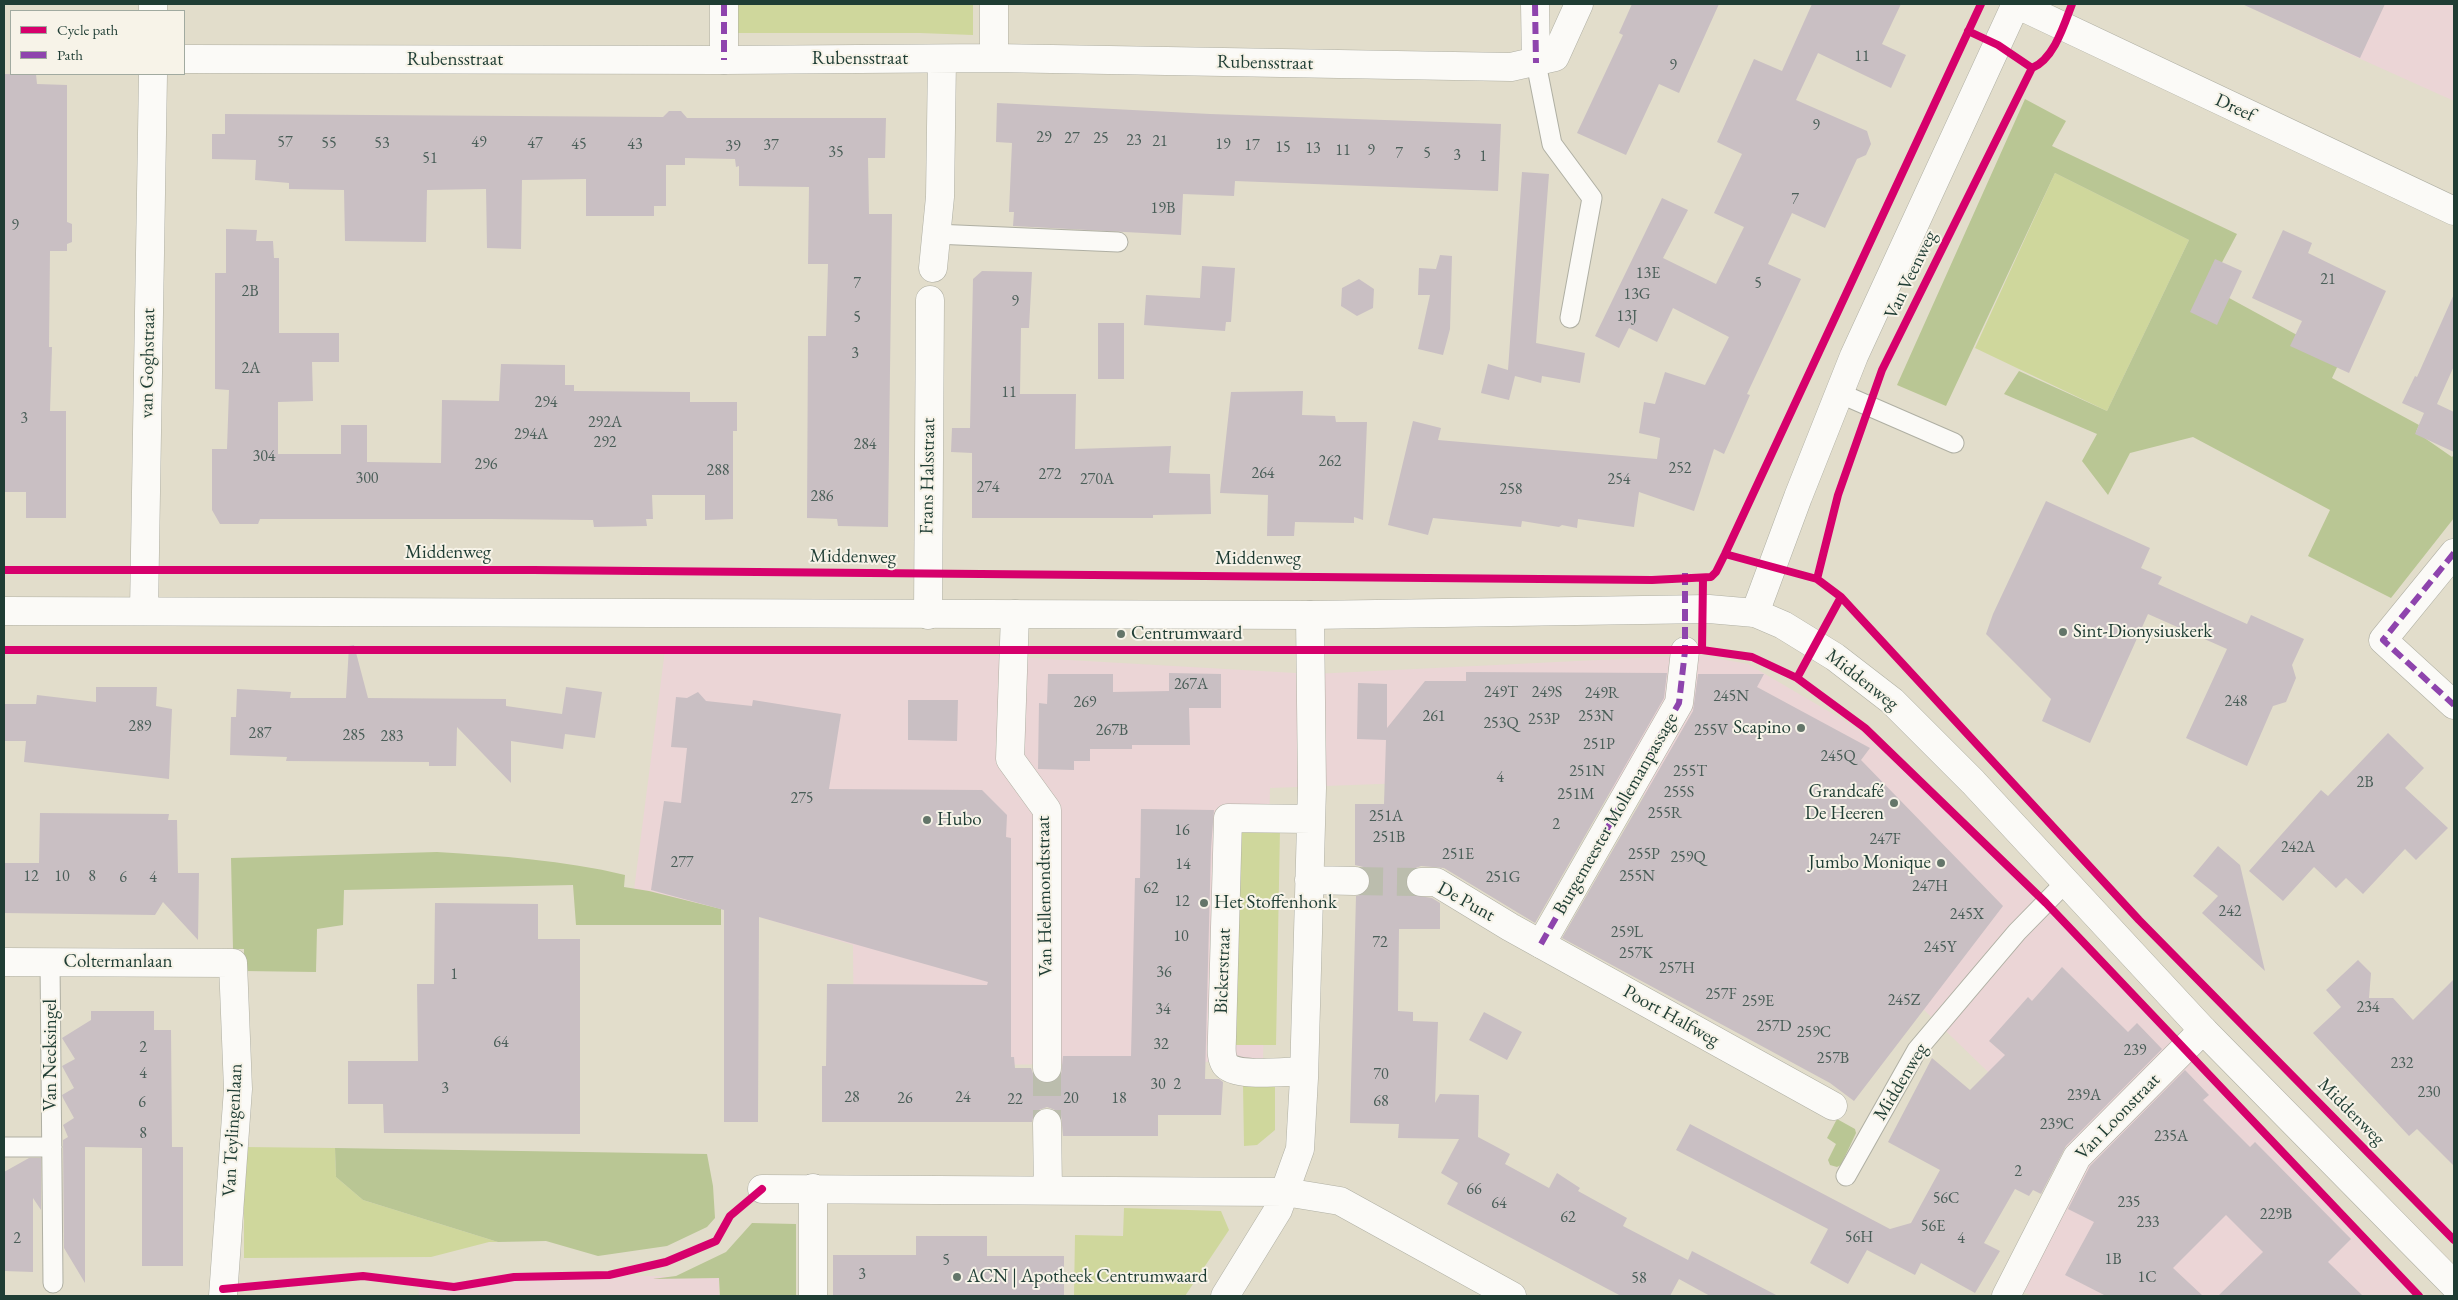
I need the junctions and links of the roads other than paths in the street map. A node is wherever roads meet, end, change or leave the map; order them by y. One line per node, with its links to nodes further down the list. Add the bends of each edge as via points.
1 (724, 4): 9 (street)
2 (994, 4): 7 (street)
3 (1535, 4): 10 (street)
4 (1579, 4): 10 (street, Rubensstraat, via 1555,57)
5 (2016, 4): 12 (street, Dreef); 18 (street, Van Veenweg)
6 (942, 58): 7 (street, Rubensstraat); 9 (street, Rubensstraat); 13 (street, via 940,197)
7 (994, 58): 10 (street, Rubensstraat, via 1511,67)
8 (185, 59): 9 (street, Rubensstraat)
9 (724, 60)
10 (1536, 63): 17 (lane, via 1552,144 1592,198)
11 (153, 75): 22 (street, van Goghstraat)
12 (2454, 211)
13 (935, 234): 14 (lane); 15 (street)
14 (1118, 242)
15 (933, 268)
16 (930, 300): 25 (street, Frans Halsstraat)
17 (1570, 318)
18 (1839, 393): 19 (lane); 24 (street, Van Veenweg)
19 (1954, 443)
20 (2454, 554): 28 (street, via 2383,640)
21 (4, 611): 22 (street, Middenweg)
22 (144, 611): 25 (street, Middenweg)
23 (1015, 614): 25 (street, Middenweg); 26 (street, Middenweg); 40 (street, Van Hellemondtstraat, via 1010,759 1047,810)
24 (1755, 614): 26 (street, Middenweg, via 1702,609); 33 (street, Middenweg, via 1783,626 1835,657 1892,701 1973,782)
25 (928, 615)
26 (1310, 615): 29 (street)
27 (1685, 651): 35 (street, Burgemeester Mollemanpassage, via 1679,703)
28 (2454, 704)
29 (1310, 819): 30 (street); 41 (street, Bickerstraat, via 1228,818 1222,1037 1223,1059 1236,1072)
30 (1309, 875): 31 (street); 41 (street)
31 (1358, 876)
32 (1421, 882): 34 (street, De Punt, via 1436,882)
33 (2065, 883): 39 (street, Middenweg); 46 (lane, Middenweg, via 2016,932 1917,1050)
34 (1510, 927): 35 (street, Poort Halfweg)
35 (1541, 944): 42 (street, Poort Halfweg)
36 (4, 962): 37 (street, Coltermanlaan)
37 (50, 962): 38 (street, Coltermanlaan); 45 (lane, Van Necksingel)
38 (233, 963): 53 (street, Van Teylingenlaan, via 238,1089)
39 (2203, 1030): 52 (street, Middenweg); 57 (street, Van Loonstraat, via 2076,1157)
40 (1047, 1068)
41 (1304, 1071): 50 (street, via 1300,1149)
42 (1833, 1106)
43 (1047, 1122): 49 (street)
44 (4, 1147): 45 (lane)
45 (52, 1147): 51 (lane, Van Necksingel)
46 (1846, 1176)
47 (814, 1188): 48 (street); 49 (street); 54 (street)
48 (762, 1189)
49 (1048, 1190): 50 (street)
50 (1284, 1192): 55 (street, via 1278,1210); 56 (street, via 1340,1201)
51 (53, 1283)
52 (2454, 1285)
53 (223, 1296)
54 (813, 1296)
55 (1225, 1296)
56 (1512, 1296)
57 (2007, 1296)

